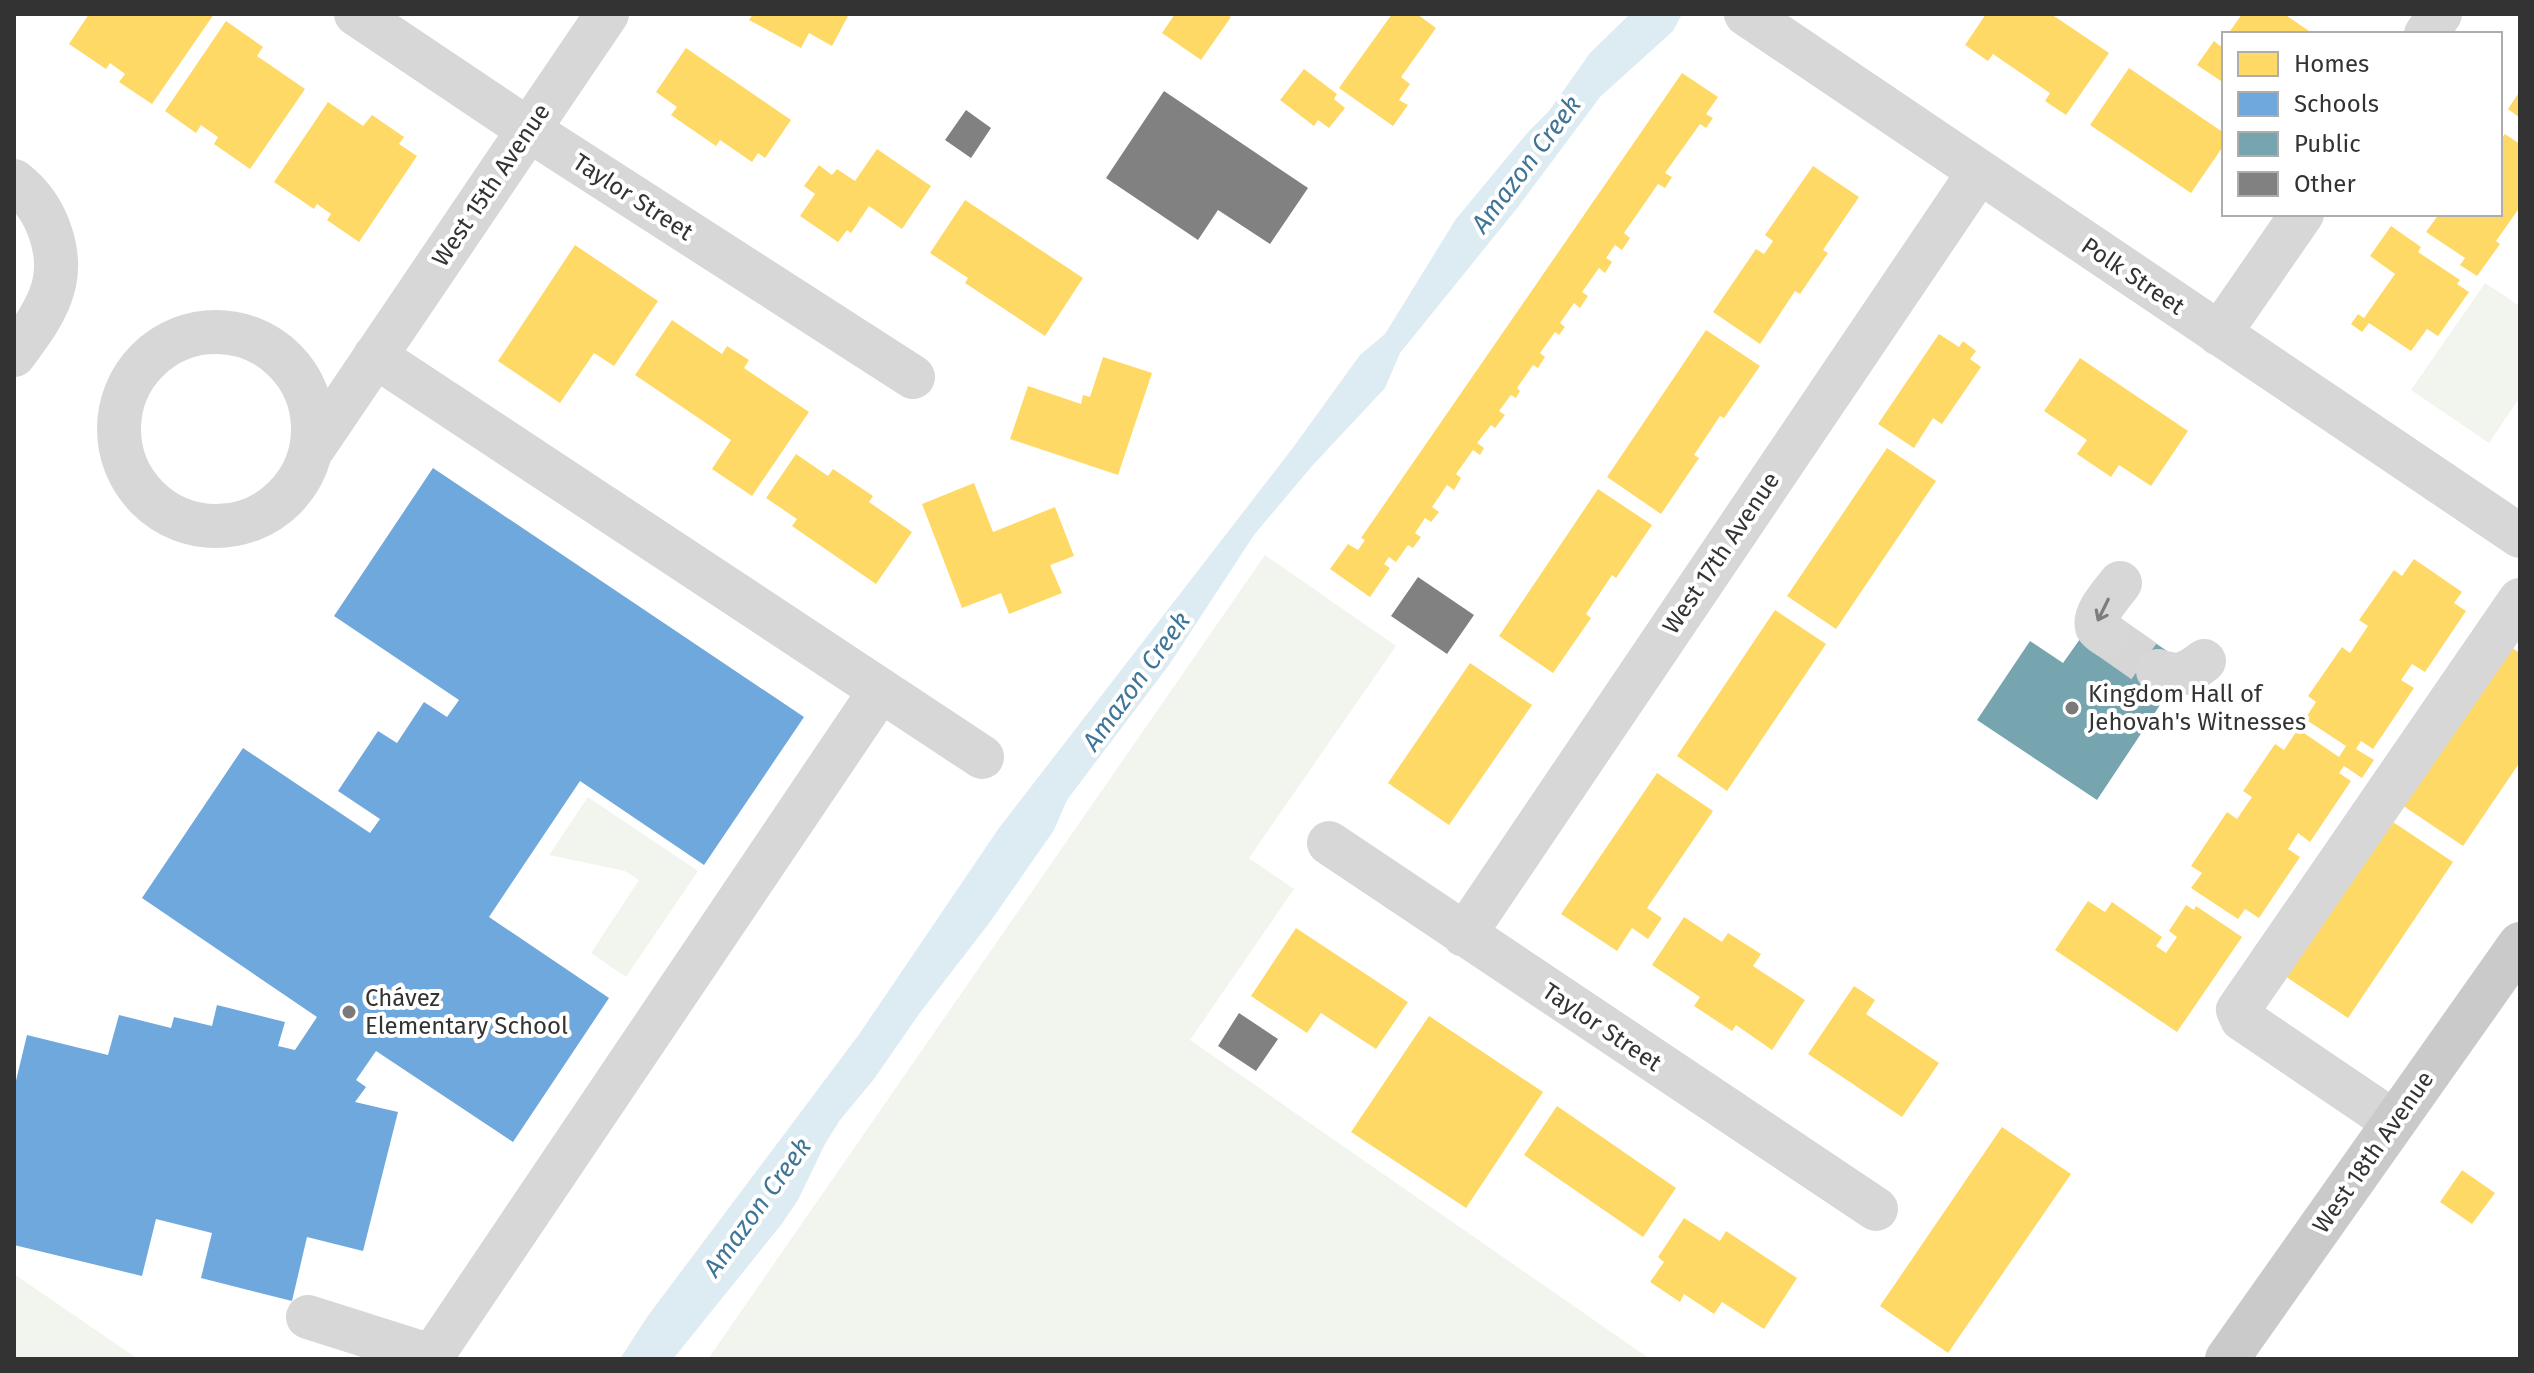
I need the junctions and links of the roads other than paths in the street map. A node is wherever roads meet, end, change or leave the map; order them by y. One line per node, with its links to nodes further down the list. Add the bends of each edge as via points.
1 (356, 14): 6 (street, Taylor Street)
2 (607, 14): 6 (street, West 15th Avenue)
3 (1746, 14): 7 (street, Polk Street)
4 (2440, 14): 5 (street)
5 (2427, 32)
6 (529, 130): 13 (street, West 15th Avenue); 14 (street, Taylor Street)
7 (1979, 172): 10 (street, Polk Street); 25 (street, West 17th Avenue)
8 (14, 181): 12 (street, via 42,214 55,261 50,296)
9 (2301, 216): 10 (street)
10 (2219, 334): 16 (street, Polk Street)
11 (275, 349): 13 (street, via 339,368); 15 (street, via 297,371 311,400); 15 (street, via 247,335 216,331 184,337 157,352 135,375 122,403 118,435 126,467 143,496 169,516 201,527 234,527 270,510)
12 (14, 355)
13 (375, 356): 15 (street, West 15th Avenue); 22 (street)
14 (913, 377)
15 (314, 447)
16 (2520, 536)
17 (2120, 583): 19 (street, one-way to 19, via 2097,622)
18 (2520, 600): 27 (street, via 2238,1010 2242,1019)
19 (2108, 636)
20 (2204, 661): 21 (street, via 2184,675)
21 (2158, 671)
22 (880, 691): 23 (street); 30 (street)
23 (982, 757)
24 (1329, 843): 25 (street, Taylor Street)
25 (1464, 935): 28 (street, Taylor Street)
26 (2520, 944): 27 (main road, West 18th Avenue)
27 (2394, 1122): 31 (main road, West 18th Avenue)
28 (1876, 1209)
29 (308, 1317): 30 (street)
30 (430, 1358)
31 (2227, 1359)

